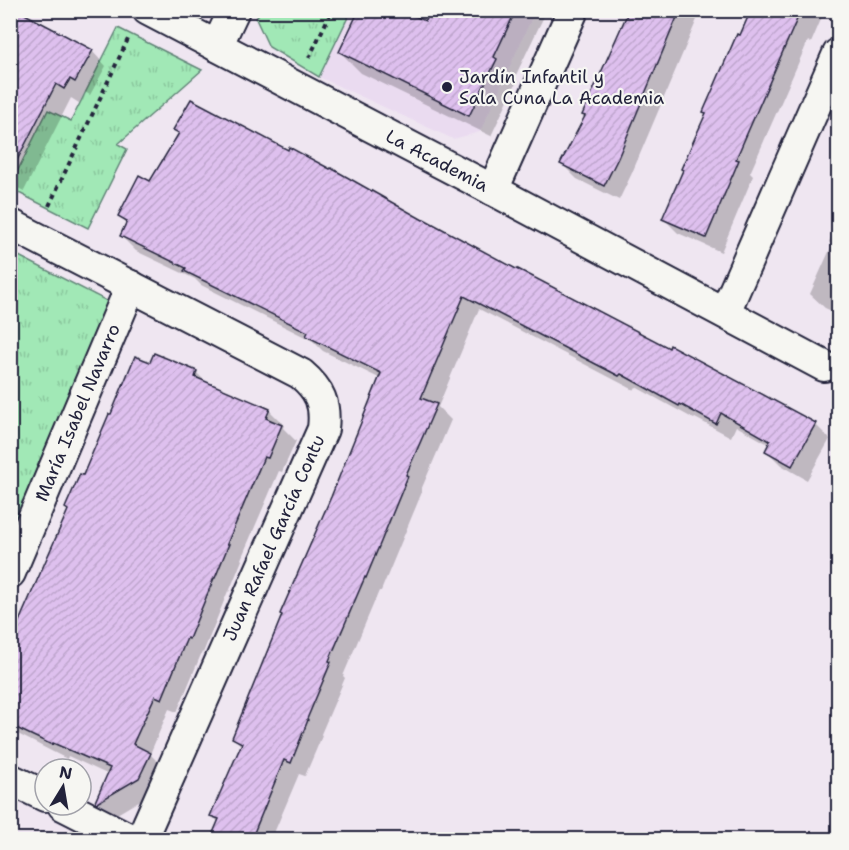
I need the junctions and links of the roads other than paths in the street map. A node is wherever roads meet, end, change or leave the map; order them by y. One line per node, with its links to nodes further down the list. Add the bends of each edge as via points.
1 (234, 10): 4 (street)
2 (573, 10): 6 (street)
3 (140, 21): 4 (street, La Academia)
4 (217, 46): 6 (street, La Academia)
5 (838, 54): 9 (street)
6 (493, 190): 9 (street, La Academia)
7 (22, 230): 8 (street, Juan Rafael García Contu)
8 (131, 286): 11 (street, María Isabel Navarro); 16 (street, Juan Rafael García Contu, via 301,374 318,393 324,417 323,429)
9 (725, 312): 10 (street, La Academia)
10 (824, 366)
11 (10, 573)
12 (10, 779): 13 (street)
13 (33, 790)
14 (84, 817): 15 (street)
15 (116, 836)
16 (141, 840)

